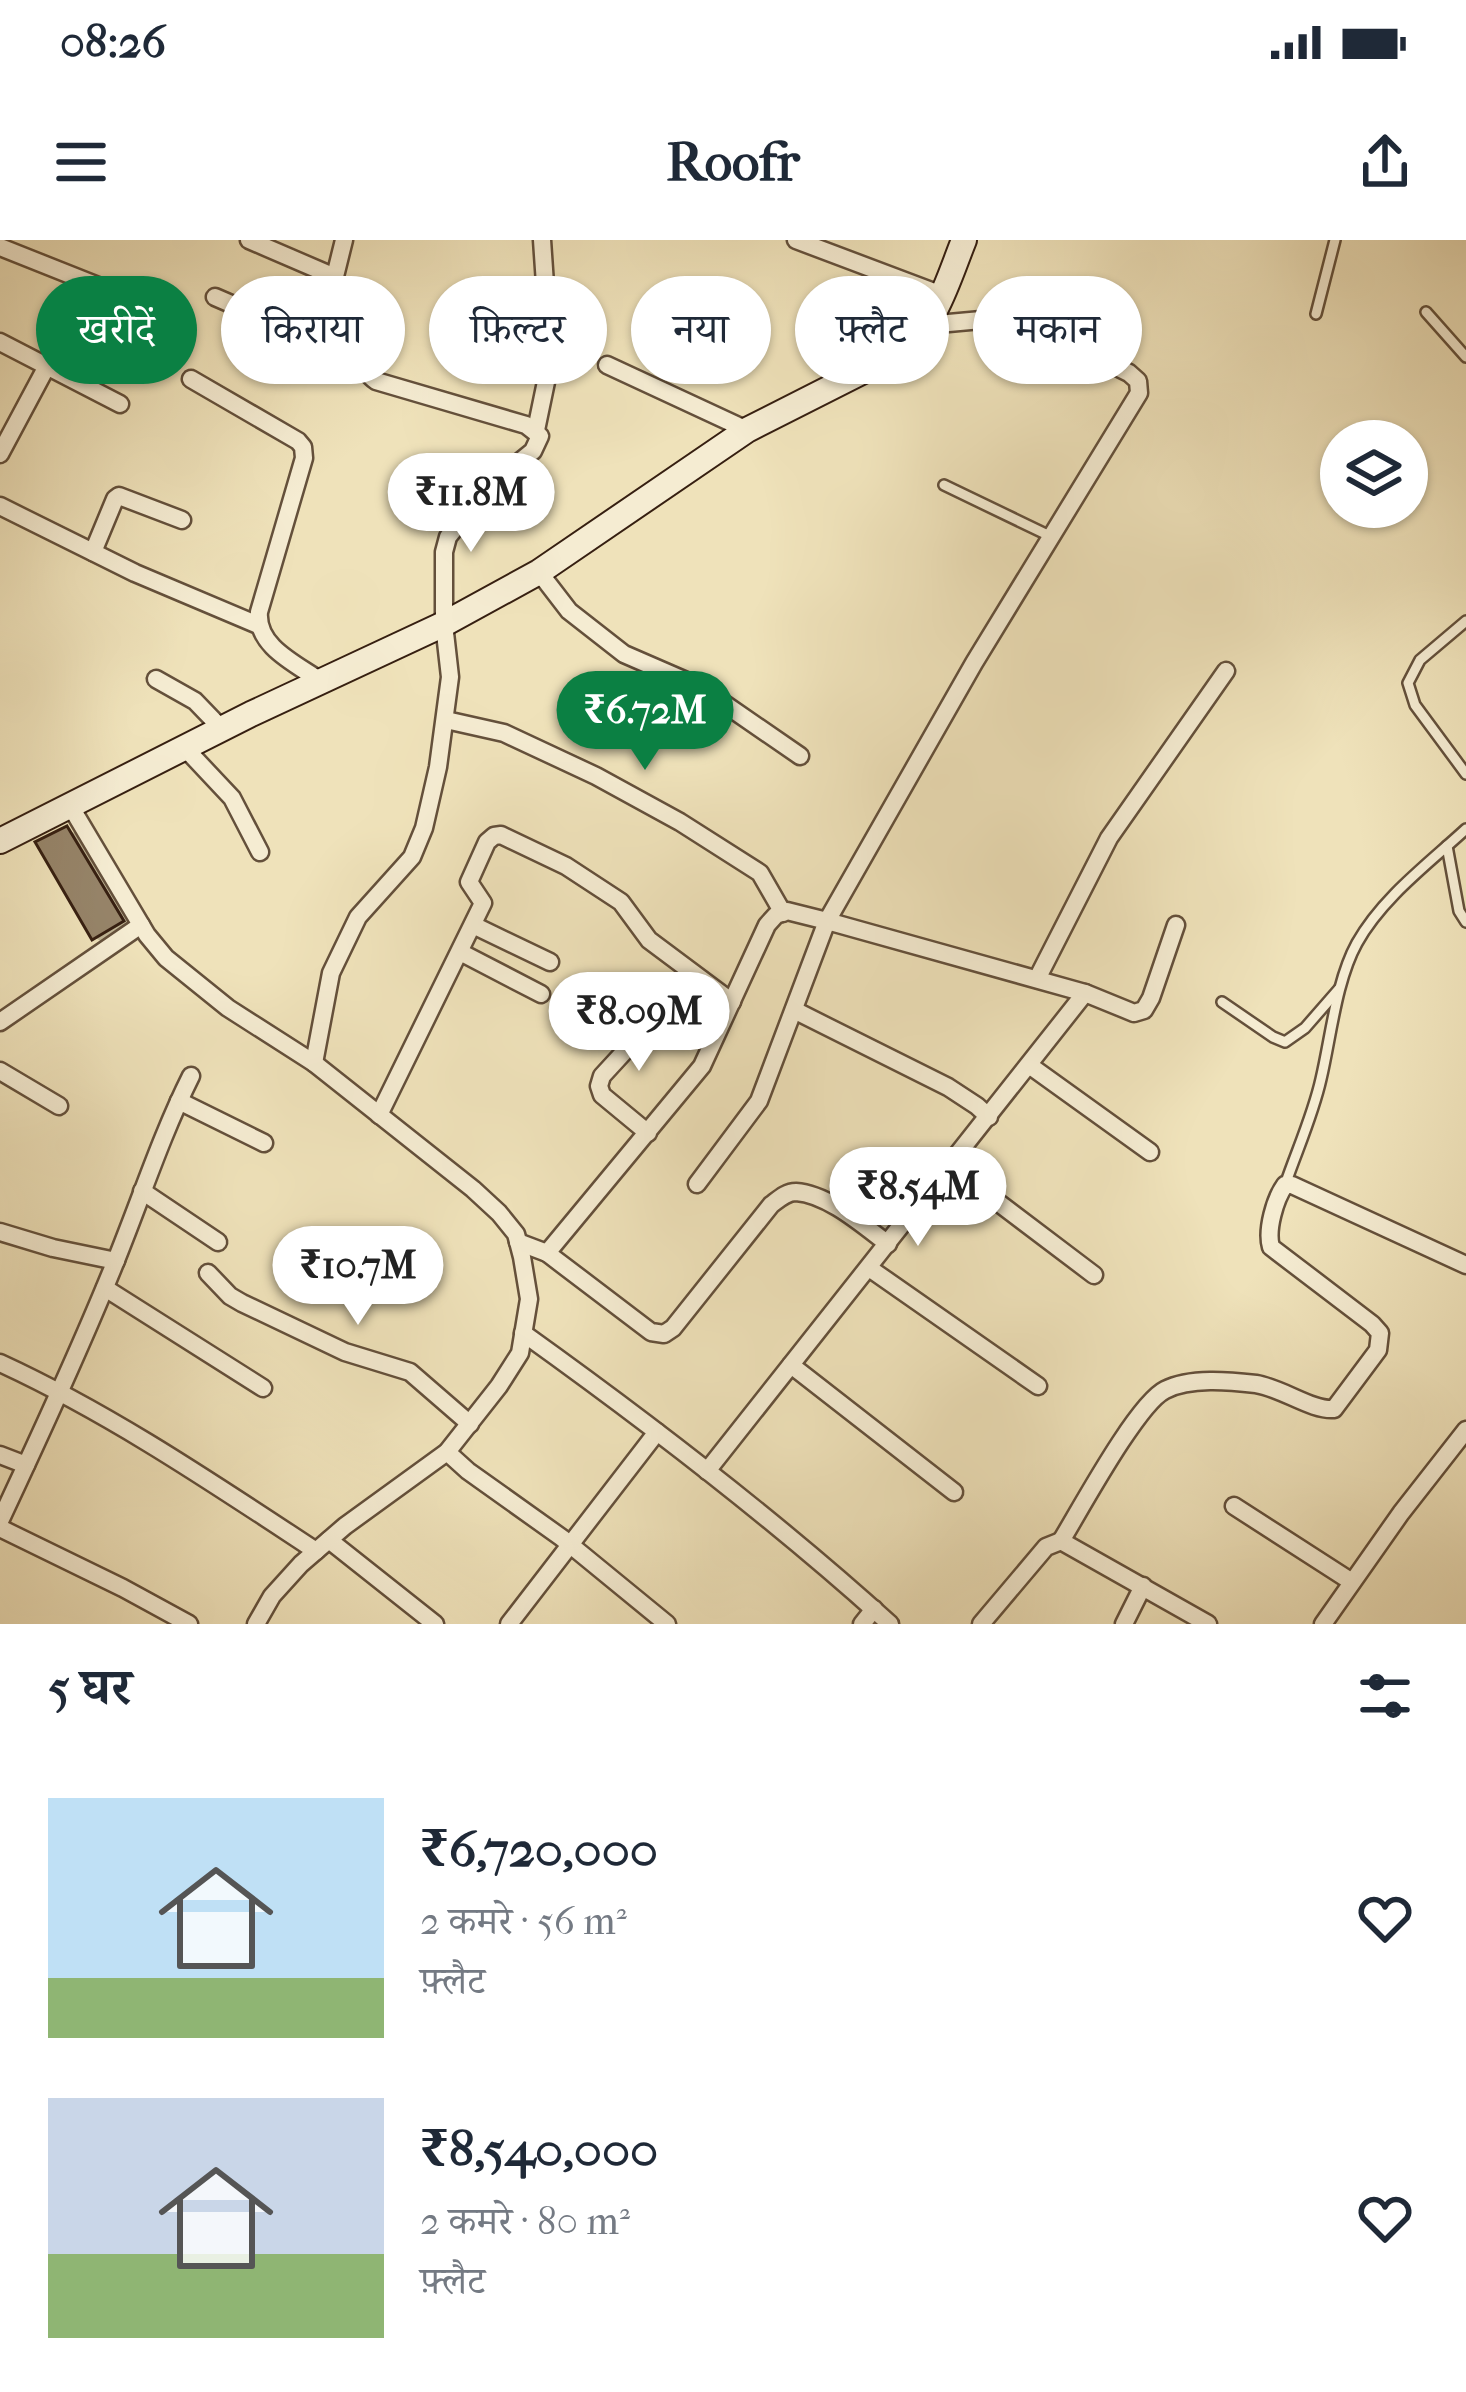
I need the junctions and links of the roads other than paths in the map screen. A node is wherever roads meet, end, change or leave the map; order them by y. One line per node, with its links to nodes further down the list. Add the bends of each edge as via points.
1 (249, 240): 9 (street)
2 (344, 240): 10 (street)
3 (542, 240): 28 (street, via 547,377)
4 (796, 240): 11 (street)
5 (964, 240): 12 (street)
6 (1335, 240): 16 (lane)
7 (5, 250): 8 (street)
8 (73, 276)
9 (333, 276)
10 (335, 276)
11 (892, 276)
12 (949, 278)
13 (215, 297): 14 (street)
14 (221, 300)
15 (1426, 312): 19 (lane)
16 (1316, 314)
17 (949, 323): 34 (street, via 1031,325 1138,381 1133,407)
18 (0, 342): 20 (street)
19 (1466, 357)
20 (36, 360)
21 (607, 365): 29 (street)
22 (197, 383): 39 (street, via 303,447)
23 (37, 384): 30 (street)
24 (82, 384): 27 (street)
25 (386, 384): 28 (street)
26 (840, 384): 29 (street)
27 (120, 404)
28 (536, 430): 38 (street, via 533,451 486,489 448,537)
29 (747, 430): 36 (street)
30 (0, 454)
31 (944, 485): 34 (lane)
32 (0, 506): 35 (street)
33 (182, 520): 35 (street, via 119,496)
34 (1052, 537): 54 (street)
35 (93, 553): 39 (street)
36 (539, 572): 38 (street); 46 (street, via 569,611 624,653 700,687)
37 (1466, 621): 47 (lane, via 1420,660 1408,683)
38 (444, 624): 42 (street); 43 (street)
39 (258, 625): 42 (street, via 263,638)
40 (1226, 671): 61 (street, via 1109,838)
41 (156, 679): 44 (street, via 195,701)
42 (322, 682): 44 (street)
43 (446, 720): 53 (street, via 504,733 680,822 760,873); 70 (street, via 419,844 358,917 331,973)
44 (222, 729): 45 (street)
45 (184, 748): 48 (street); 52 (street, via 232,798)
46 (800, 756)
47 (1466, 774)
48 (71, 806): 50 (street); 57 (street)
49 (1466, 829): 51 (lane)
50 (0, 841)
51 (1447, 847): 55 (lane); 62 (lane, via 1369,926)
52 (260, 852)
53 (783, 913): 54 (street); 65 (street, via 767,925)
54 (827, 921): 61 (street); 67 (street)
55 (1466, 922)
56 (1176, 925): 63 (street, via 1144,1010)
57 (142, 926): 69 (street); 70 (street, via 184,975)
58 (473, 926): 59 (street); 60 (street); 65 (street, via 483,903 469,882 487,842 501,836 621,902 649,940)
59 (460, 952): 64 (street); 76 (street)
60 (550, 962)
61 (1037, 979): 63 (street)
62 (1343, 985): 66 (lane, via 1285,1042); 83 (lane)
63 (1085, 993): 71 (street)
64 (541, 994)
65 (732, 1001): 78 (street, via 702,1066)
66 (1222, 1002)
67 (794, 1010): 77 (street, via 948,1087); 82 (street, via 759,1101)
68 (658, 1014): 78 (street, via 599,1086)
69 (0, 1022)
70 (314, 1063): 76 (street)
71 (1029, 1065): 77 (street); 80 (street)
72 (0, 1071): 75 (street)
73 (191, 1076): 74 (street)
74 (179, 1101): 79 (street); 84 (street)
75 (59, 1106)
76 (379, 1115): 87 (street, via 473,1189)
77 (989, 1117): 81 (street)
78 (648, 1133): 89 (street)
79 (264, 1143)
80 (1150, 1152)
81 (950, 1166): 88 (street); 94 (street)
82 (697, 1184)
83 (1285, 1185): 91 (street); 112 (street, via 1271,1247 1372,1324 1378,1350 1334,1409 1256,1384 1165,1390 1136,1419)
84 (142, 1191): 86 (street); 90 (street)
85 (0, 1232): 90 (street)
86 (218, 1241)
87 (518, 1242): 89 (street); 96 (street, via 529,1299)
88 (888, 1244): 89 (street, via 834,1205 784,1195 664,1334); 92 (street)
89 (547, 1253)
90 (116, 1261): 95 (street)
91 (1466, 1265)
92 (868, 1268): 98 (street); 99 (street)
93 (208, 1273): 102 (street, via 242,1303 345,1352 410,1372)
94 (1094, 1275)
95 (105, 1288): 100 (street); 101 (street)
96 (523, 1333): 102 (street, via 520,1353); 104 (street)
97 (0, 1363): 101 (street)
98 (791, 1365): 108 (street); 109 (street)
99 (1038, 1386)
100 (263, 1388)
101 (61, 1391): 107 (street); 113 (street)
102 (470, 1424): 105 (street)
103 (1466, 1430): 115 (street)
104 (657, 1432): 108 (street); 114 (street)
105 (447, 1452): 113 (street); 114 (street)
106 (0, 1455): 107 (street)
107 (26, 1465): 111 (street)
108 (707, 1471): 117 (street, via 802,1545)
109 (954, 1492)
110 (1234, 1506): 115 (street)
111 (0, 1525): 118 (street)
112 (1061, 1541): 116 (street); 124 (street, via 1046,1546)
113 (322, 1545): 119 (street); 120 (street)
114 (570, 1545): 121 (street); 122 (street)
115 (1352, 1582): 127 (street)
116 (1143, 1586): 125 (street); 126 (street)
117 (868, 1617): 123 (street)
118 (189, 1624)
119 (256, 1624)
120 (435, 1624)
121 (509, 1624)
122 (667, 1624)
123 (890, 1624)
124 (981, 1624)
125 (1124, 1624)
126 (1208, 1624)
127 (1323, 1624)

